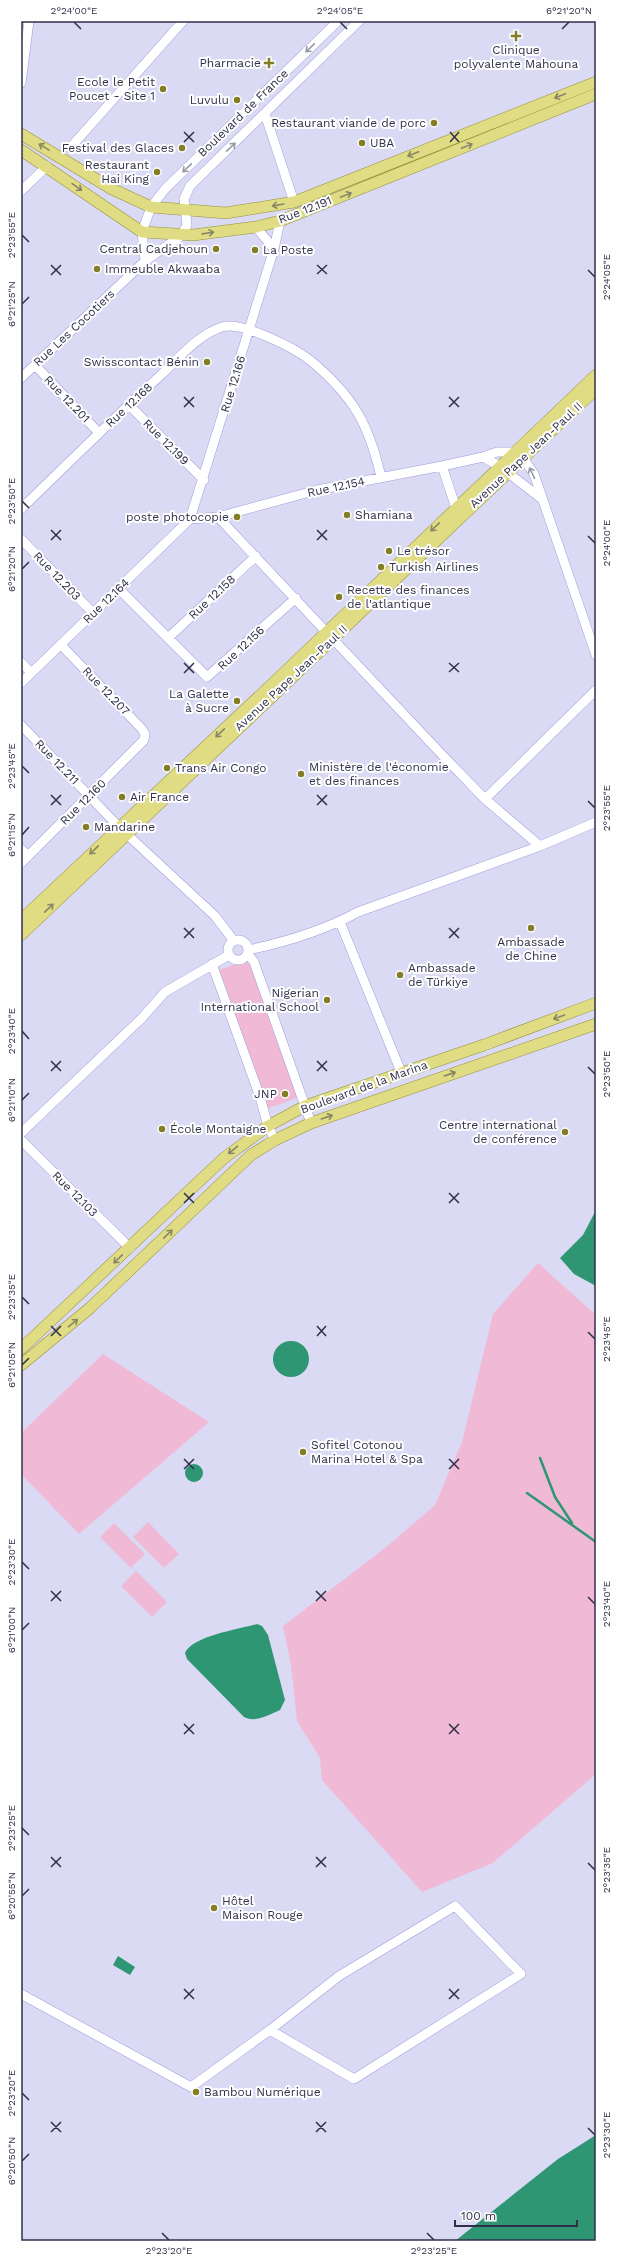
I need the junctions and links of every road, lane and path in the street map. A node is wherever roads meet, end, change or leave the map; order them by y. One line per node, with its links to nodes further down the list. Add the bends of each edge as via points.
1 (29, 21): 6 (street)
2 (183, 21): 10 (street)
3 (337, 21): 15 (street, Boulevard de France, one-way to 15, via 165,189)
4 (359, 21): 8 (street, Boulevard de France)
5 (596, 82): 14 (main road, Rue 12.191, one-way to 14)
6 (21, 83)
7 (596, 94): 17 (main road, Rue 12.191, one-way to 7)
8 (265, 114): 14 (street); 16 (street, Boulevard de France, one-way to 8, via 184,200 190,186)
9 (21, 134): 15 (main road, one-way to 9, via 112,189)
10 (70, 148)
11 (21, 150): 12 (main road, Rue 12.191)
12 (47, 166): 13 (street); 19 (main road, Rue 12.191, one-way to 19)
13 (21, 191)
14 (294, 202): 16 (main road, Rue 12.191, one-way to 16, via 226,213)
15 (151, 207): 16 (main road, Rue 12.191); 19 (street, Boulevard de France)
16 (185, 209): 20 (street, Boulevard de France, via 187,225)
17 (280, 221): 18 (main road, Rue 12.191); 21 (street, Rue 12.166)
18 (256, 227): 20 (main road, Rue 12.191, one-way to 18); 21 (street)
19 (142, 232): 20 (main road, Rue 12.191); 22 (street)
20 (181, 236): 22 (street, Rue Les Cocotiers)
21 (274, 249): 23 (street, Rue 12.166)
22 (145, 261): 24 (street, Rue Les Cocotiers)
23 (249, 330): 28 (street, Rue 12.168, via 224,326 210,332); 34 (street, Rue 12.168, via 279,341 304,355 329,376 358,409 376,454); 35 (street, Rue 12.166)
24 (35, 366): 26 (street, Rue Les Cocotiers); 29 (street, Rue 12.201)
25 (596, 375): 30 (main road, Avenue Pape Jean-Paul II)
26 (21, 378)
27 (596, 389): 30 (main road, Avenue Pape Jean-Paul II)
28 (129, 404): 29 (street, Rue 12.168); 35 (street, Rue 12.199)
29 (99, 433): 38 (street, Rue 12.168)
30 (519, 455): 31 (street, Rue 12.154, via 497,452); 33 (main road, Avenue Pape Jean-Paul II); 36 (street, one-way to 30, via 534,474)
31 (483, 457): 32 (street, Rue 12.154); 33 (street)
32 (442, 466): 34 (street, Rue 12.154); 37 (street)
33 (503, 470): 36 (street); 37 (main road, Avenue Pape Jean-Paul II); 46 (main road, Avenue Pape Jean-Paul II)
34 (381, 477): 39 (street, Rue 12.154, via 317,490)
35 (204, 480): 40 (street, Rue 12.166)
36 (542, 499): 48 (street)
37 (456, 508): 46 (main road, Avenue Pape Jean-Paul II, one-way to 46)
38 (21, 509)
39 (218, 517): 40 (street, Rue 12.154); 42 (street)
40 (190, 519): 43 (street, Rue 12.164)
41 (21, 539): 45 (street, Rue 12.203)
42 (256, 556): 44 (street); 47 (street, Rue 12.158)
43 (118, 588): 45 (street, Rue 12.164); 47 (street, Rue 12.156)
44 (296, 598): 46 (street); 47 (street, Rue 12.156, via 207,677)
45 (92, 613): 49 (street, Rue 12.164)
46 (330, 635): 58 (street); 60 (main road, Avenue Pape Jean-Paul II)
47 (168, 638)
48 (594, 644): 50 (street)
49 (61, 645): 52 (street, Rue 12.164); 56 (street, Rue 12.207, via 142,729 145,734)
50 (596, 655)
51 (21, 662): 52 (street)
52 (31, 673): 53 (street, Rue 12.164)
53 (21, 683)
54 (596, 690): 58 (street)
55 (21, 725): 57 (street, Rue 12.211)
56 (144, 740): 57 (street, Rue 12.160)
57 (89, 796): 60 (street, Rue 12.211); 63 (street, Rue 12.160)
58 (485, 799): 61 (street)
59 (596, 822): 61 (street)
60 (122, 831): 65 (main road, Avenue Pape Jean-Paul II, one-way to 65); 67 (main road, Avenue Pape Jean-Paul II, one-way to 60); 68 (street, Rue 12.211, via 215,916)
61 (540, 846): 66 (street, via 358,912)
62 (21, 849): 63 (street)
63 (28, 856): 64 (street, Rue 12.160)
64 (21, 863)
65 (21, 920)
66 (340, 922): 69 (street, via 289,941); 74 (street)
67 (21, 935)
68 (234, 941): 69 (street, via 241,941); 70 (street, via 228,947)
69 (248, 952): 70 (street, via 239,960); 75 (street, via 254,962)
70 (229, 955): 71 (street)
71 (212, 964): 77 (street); 78 (street, via 165,992 142,1018)
72 (596, 1003): 74 (main road, Boulevard de la Marina, one-way to 74, via 484,1045)
73 (596, 1024): 76 (main road, Boulevard de la Marina, one-way to 73)
74 (401, 1072): 75 (main road, Boulevard de la Marina)
75 (305, 1106): 76 (street); 77 (main road, Boulevard de la Marina)
76 (311, 1123): 80 (main road, Boulevard de la Marina)
77 (268, 1126): 80 (street); 81 (main road, Boulevard de la Marina, one-way to 81, via 224,1158)
78 (21, 1133)
79 (21, 1140): 81 (street, Rue 12.103)
80 (275, 1140): 83 (main road, Boulevard de la Marina, one-way to 80, via 90,1308 251,1155)
81 (130, 1248): 82 (main road, Boulevard de la Marina, one-way to 82)
82 (21, 1349)
83 (21, 1365)
84 (21, 1994): 85 (street, via 191,2087)
85 (270, 2030): 85 (street, via 339,1976 455,1906 521,1974 354,2079)

